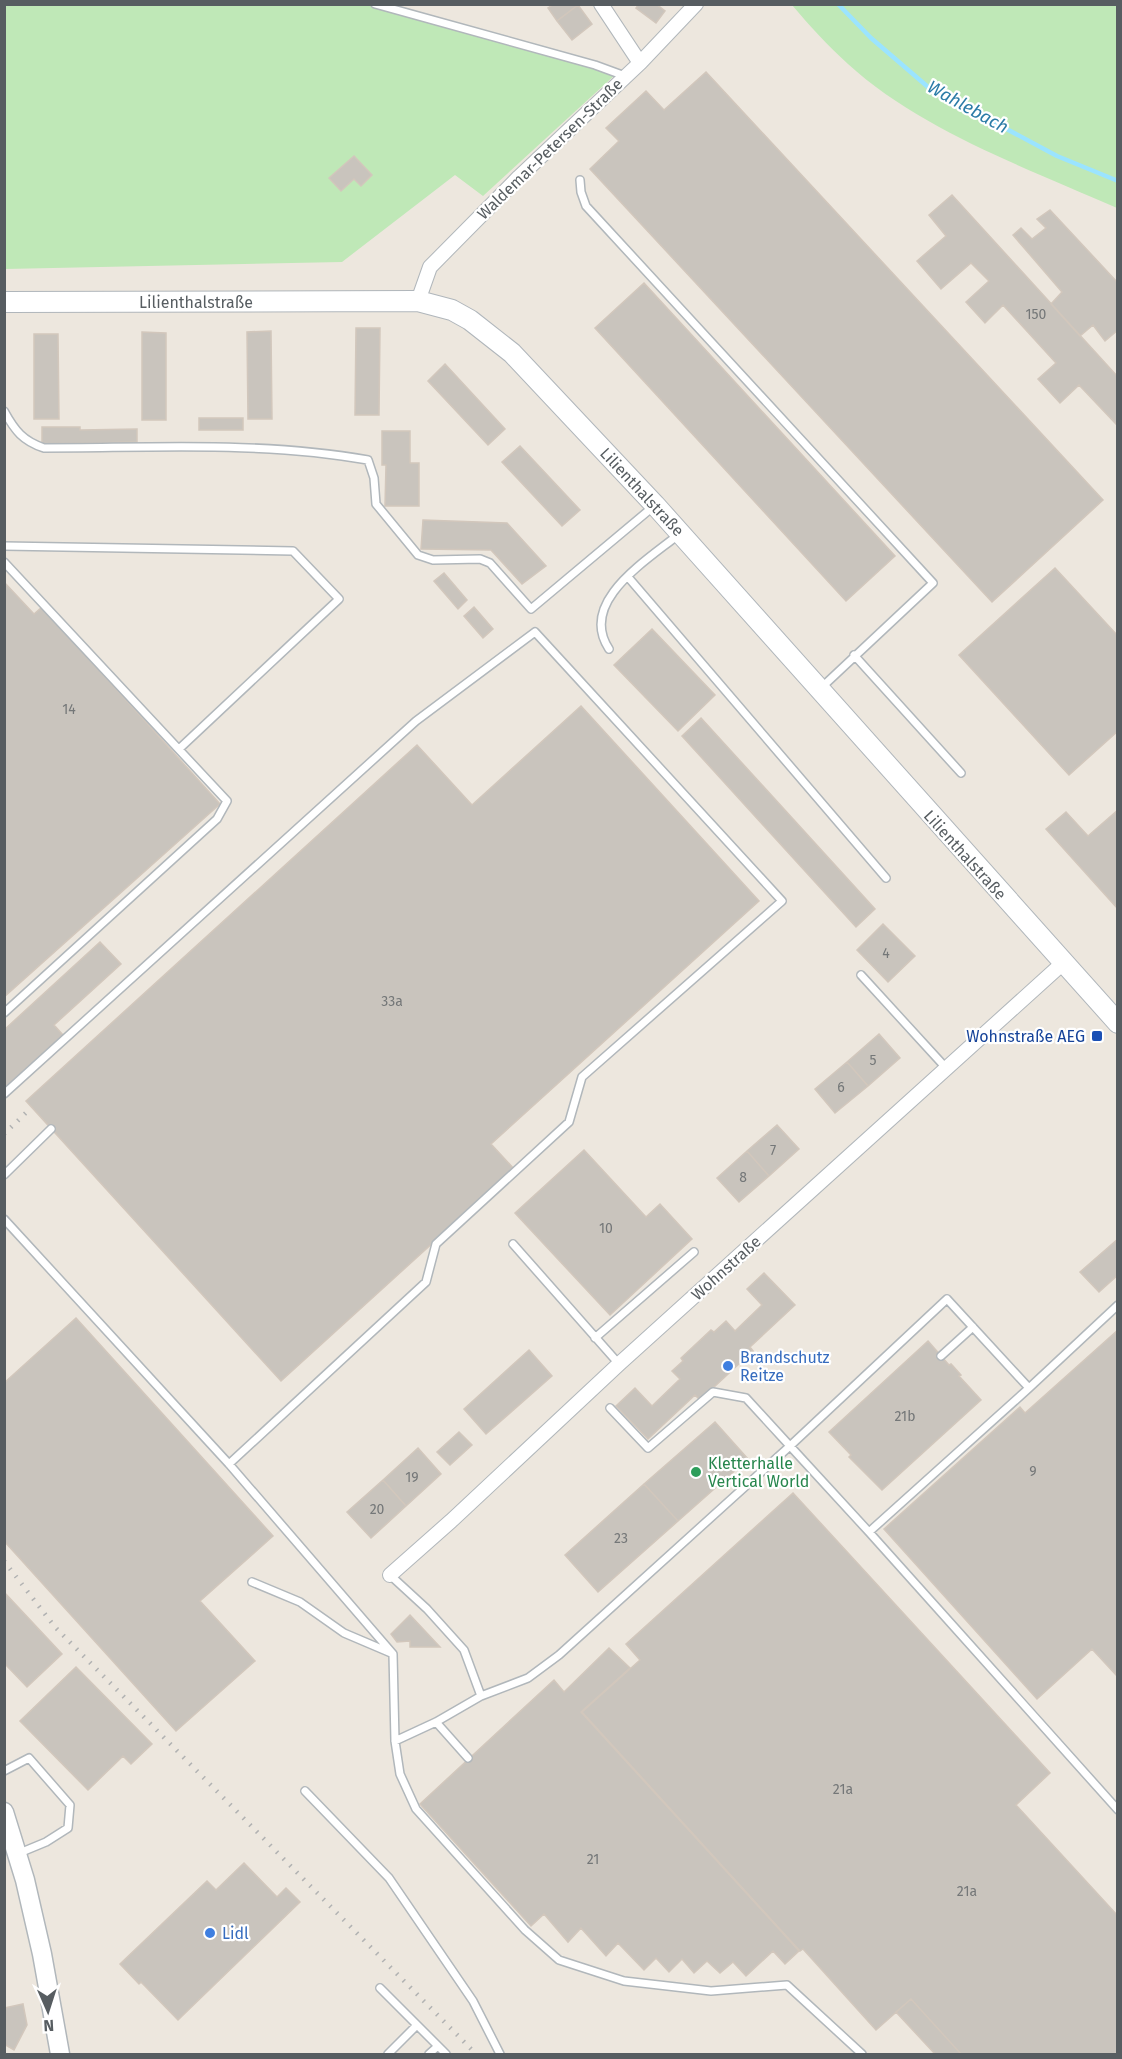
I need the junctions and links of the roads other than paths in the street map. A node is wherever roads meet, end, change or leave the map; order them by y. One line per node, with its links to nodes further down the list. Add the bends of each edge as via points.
1 (375, 4): 5 (lane)
2 (602, 4): 4 (street)
3 (696, 4): 4 (street, Waldemar-Petersen-Straße)
4 (640, 63): 5 (street, Waldemar-Petersen-Straße)
5 (625, 76): 7 (street, Waldemar-Petersen-Straße, via 430,267)
6 (580, 180): 16 (lane, via 586,206 933,583)
7 (418, 301): 8 (main road, Lilienthalstraße); 10 (main road, Lilienthalstraße, via 452,310 495,338)
8 (4, 302)
9 (4, 411): 10 (lane, via 12,427 28,443 44,448 279,448 368,460 374,478 375,504 418,555 433,560 480,559 490,563 531,609)
10 (655, 506): 11 (main road, Lilienthalstraße)
11 (680, 534): 14 (lane); 17 (main road, Lilienthalstraße)
12 (4, 546): 18 (lane, via 293,551 339,599)
13 (4, 562): 18 (lane)
14 (628, 577): 15 (lane, via 601,612 600,633); 20 (lane)
15 (609, 650)
16 (854, 656): 17 (lane); 19 (lane)
17 (819, 690): 21 (main road, Lilienthalstraße)
18 (178, 749): 23 (lane, via 227,801 217,819)
19 (961, 773)
20 (886, 878)
21 (1063, 963): 24 (main road, Lilienthalstraße); 25 (street, Wohnstraße)
22 (861, 975): 25 (lane)
23 (4, 1013)
24 (1118, 1023)
25 (947, 1069): 36 (street, Wohnstraße)
26 (4, 1094): 40 (lane, via 416,721 535,632 782,901 582,1077 569,1122 436,1245 426,1282)
27 (51, 1129): 28 (lane)
28 (4, 1175)
29 (4, 1219): 40 (lane)
30 (513, 1244): 34 (lane)
31 (694, 1252): 34 (lane)
32 (1118, 1305): 37 (lane)
33 (973, 1327): 35 (lane); 37 (lane); 39 (lane, via 947,1299)
34 (594, 1338): 36 (lane)
35 (941, 1356)
36 (619, 1364): 42 (street, Wohnstraße)
37 (1029, 1388): 41 (lane)
38 (610, 1408): 39 (lane, via 648,1448 713,1392 746,1398)
39 (790, 1446): 41 (lane); 45 (lane, via 559,1655 528,1678)
40 (229, 1464): 44 (lane)
41 (869, 1532): 51 (lane)
42 (390, 1575): 45 (lane, via 464,1650)
43 (252, 1582): 44 (lane, via 300,1602 344,1633)
44 (393, 1654): 47 (lane)
45 (481, 1696): 46 (lane)
46 (436, 1722): 47 (lane); 48 (lane)
47 (395, 1741): 62 (lane, via 400,1774 416,1809 525,1930 559,1960 624,1981 711,1991 787,1985)
48 (468, 1758)
49 (4, 1771): 53 (lane, via 29,1758 70,1805 68,1828)
50 (305, 1791): 61 (lane, via 389,1878 473,2001)
51 (1118, 1810)
52 (4, 1812): 53 (street)
53 (17, 1854): 57 (street, via 42,1954)
54 (380, 1988): 55 (lane)
55 (417, 2025): 56 (lane); 58 (lane)
56 (438, 2046): 59 (lane); 60 (lane)
57 (60, 2055)
58 (388, 2055)
59 (429, 2055)
60 (446, 2055)
61 (500, 2055)
62 (862, 2055)

